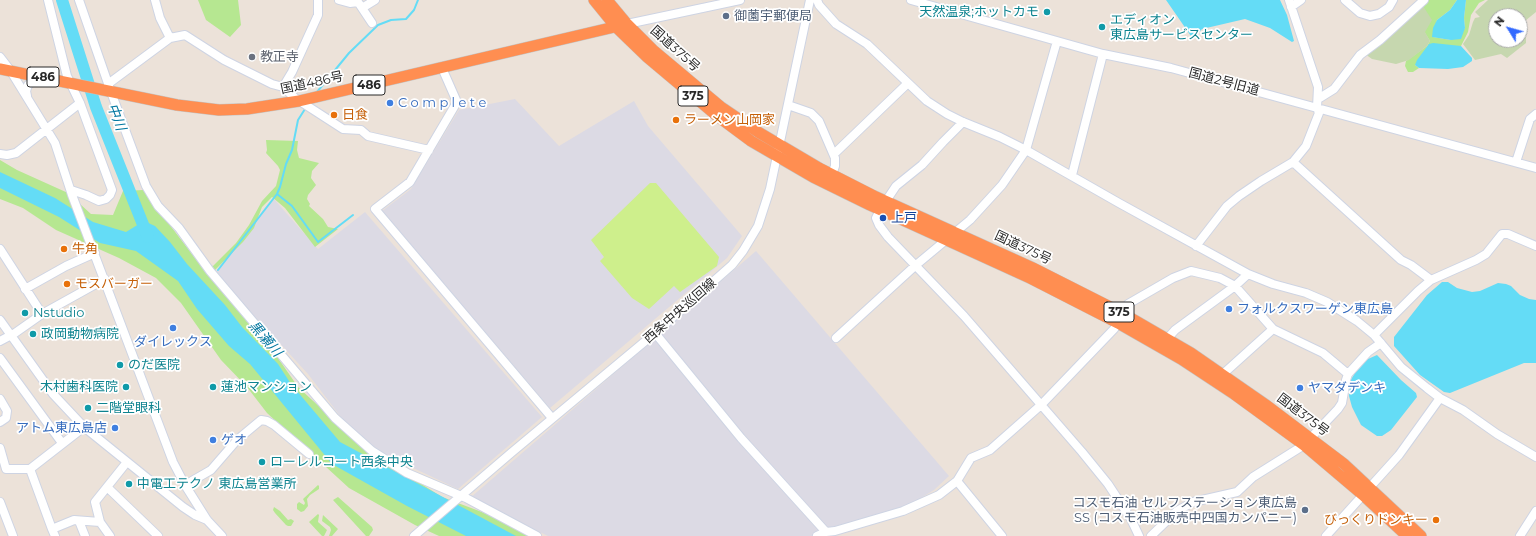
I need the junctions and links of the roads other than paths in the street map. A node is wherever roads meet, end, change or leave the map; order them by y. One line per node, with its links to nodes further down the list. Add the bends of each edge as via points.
1 (48, 0): 29 (street, via 65,69)
2 (79, 0): 31 (street)
3 (155, 0): 21 (street)
4 (318, 0): 30 (street, via 318,15)
5 (339, 0): 18 (street, via 358,2)
6 (374, 0): 18 (street)
7 (594, 0): 20 (highway, 国道375号 / 375)
8 (607, 0): 20 (highway, 国道375号 / 375)
9 (740, 0): 20 (street)
10 (810, 0): 36 (street, 西条中央巡回線)
11 (817, 0): 28 (street, via 836,24 867,44)
12 (911, 0): 22 (street, 国道2号旧道)
13 (1301, 0): 17 (street)
14 (1345, 0): 15 (street, via 1360,13 1370,16 1379,14 1389,7)
15 (1393, 0)
16 (1424, 0): 33 (street, via 1360,55 1334,89)
17 (1290, 3): 33 (street, via 1318,87)
18 (362, 8): 19 (street)
19 (372, 23)
20 (622, 26): 25 (highway, 国道486号 / 486); 43 (highway, 国道375号 / 375)
21 (170, 38): 30 (street, via 185,34 224,60); 31 (street)
22 (1057, 41): 23 (street, 国道2号旧道); 42 (street)
23 (1103, 54): 37 (street, 国道2号旧道, via 1171,68); 50 (street)
24 (0, 57): 26 (street)
25 (442, 68): 34 (highway, 国道486号 / 486); 41 (street, via 457,102)
26 (5, 70): 27 (highway, 国道486号 / 486); 32 (street)
27 (49, 79): 29 (highway, 国道486号 / 486); 32 (street, via 36,79 27,88)
28 (908, 83): 39 (street, via 927,101); 45 (street)
29 (73, 84): 31 (highway, 国道486号 / 486); 35 (street)
30 (283, 87): 34 (street)
31 (109, 89): 34 (highway, 国道486号 / 486, via 177,105 219,110 247,109); 96 (street, via 146,186 158,206 179,228 210,271 335,418 372,451 407,473)
32 (27, 96): 40 (street)
33 (1318, 99): 37 (street)
34 (299, 100): 41 (street, via 343,129 361,130 368,136)
35 (80, 103): 40 (street); 51 (street, via 112,190 106,199 99,201)
36 (788, 105): 43 (street, 西条中央巡回線); 45 (street, via 816,117)
37 (1317, 108): 46 (street, via 1319,114 1306,146); 47 (street, 国道2号旧道)
38 (1536, 114): 47 (street, via 1530,119)
39 (963, 122): 42 (street, via 1000,136); 52 (street, via 922,165 896,186)
40 (47, 128): 44 (street, via 16,153); 51 (street, via 55,142)
41 (429, 150): 82 (street, via 410,182 375,209)
42 (1026, 150): 50 (street); 53 (street, via 1002,185)
43 (778, 151): 49 (highway, 国道375号 / 375); 52 (highway, 国道375号 / 375, via 814,177); 69 (street, 西条中央巡回線, via 763,211 751,239 732,265)
44 (0, 154)
45 (834, 154): 49 (street, via 835,166)
46 (1293, 162): 55 (street, via 1227,206); 62 (street, via 1401,260)
47 (1516, 162): 48 (street, 国道2号旧道)
48 (1536, 168)
49 (832, 174): 52 (highway, 国道375号 / 375)
50 (1072, 175): 55 (street)
51 (72, 192): 58 (street)
52 (883, 205): 53 (highway, 国道375号 / 375); 54 (highway, 国道375号 / 375); 59 (street, via 876,218 879,225)
53 (956, 232): 54 (street); 66 (highway, 国道375号 / 375, via 1033,268)
54 (946, 240): 59 (street); 66 (highway, 国道375号 / 375)
55 (1196, 246): 60 (street)
56 (1536, 246): 62 (street, via 1502,234 1486,254)
57 (0, 249): 64 (street)
58 (95, 253): 61 (street); 64 (street)
59 (916, 265): 72 (street); 81 (street)
60 (1248, 274): 63 (street); 71 (street, via 1327,302)
61 (105, 279): 65 (street); 93 (street, via 157,421)
62 (1431, 280): 71 (street)
63 (1235, 286): 66 (street, via 1220,278 1191,271 1173,278 1128,304); 68 (street); 73 (street)
64 (26, 289): 65 (street)
65 (42, 314): 70 (street)
66 (1120, 318): 73 (highway, 国道375号 / 375); 81 (street, via 1114,329); 85 (highway, 国道375号 / 375)
67 (0, 320): 70 (street)
68 (1273, 329): 77 (street); 78 (street, via 1323,353)
69 (655, 333): 82 (street, 西条中央巡回線); 103 (street, via 741,438)
70 (10, 335): 74 (street); 84 (street, via 53,394)
71 (1374, 335): 75 (street)
72 (836, 338)
73 (1167, 338): 77 (highway, 国道375号 / 375)
74 (0, 341)
75 (1380, 343): 78 (street); 79 (street, via 1401,367)
76 (0, 358): 86 (street)
77 (1223, 374): 85 (highway, 国道375号 / 375)
78 (1348, 374): 85 (street, via 1342,403)
79 (1440, 398): 89 (street); 95 (street, via 1399,456)
80 (0, 399): 83 (street, via 7,411 6,418)
81 (1041, 405): 92 (street, via 990,450 971,458); 114 (street, via 1108,484)
82 (552, 418): 96 (street, 西条中央巡回線)
83 (0, 422)
84 (84, 427): 86 (street); 90 (street)
85 (1307, 441): 95 (highway, 国道375号 / 375); 115 (street, via 1296,451 1254,477 1237,492 1193,502 1177,511)
86 (62, 443): 91 (street)
87 (0, 448): 91 (street, via 6,469)
88 (309, 454): 93 (street, via 274,425 261,420 237,440 211,470)
89 (1536, 457)
90 (127, 462): 94 (street); 99 (street, via 195,515)
91 (30, 469): 102 (street)
92 (956, 481): 105 (street, via 939,495); 113 (street)
93 (185, 485): 99 (street)
94 (107, 487): 101 (street, via 95,502); 109 (street)
95 (1366, 491): 116 (street); 117 (highway, 国道375号 / 375); 118 (highway, 国道375号 / 375)
96 (460, 496): 104 (street, 西条中央巡回線); 111 (street)
97 (0, 502): 106 (street)
98 (1536, 512): 119 (street)
99 (207, 520): 110 (street)
100 (79, 521): 101 (street); 102 (street, via 74,520); 107 (street)
101 (100, 522): 108 (street)
102 (54, 532)
103 (826, 532): 105 (street); 112 (street)
104 (416, 534)
105 (838, 534)
106 (13, 536)
107 (85, 536)
108 (110, 536)
109 (158, 536)
110 (222, 536)
111 (537, 536)
112 (817, 536)
113 (1002, 536)
114 (1139, 536)
115 (1152, 536)
116 (1326, 536)
117 (1407, 536)
118 (1421, 536)
119 (1520, 536)

